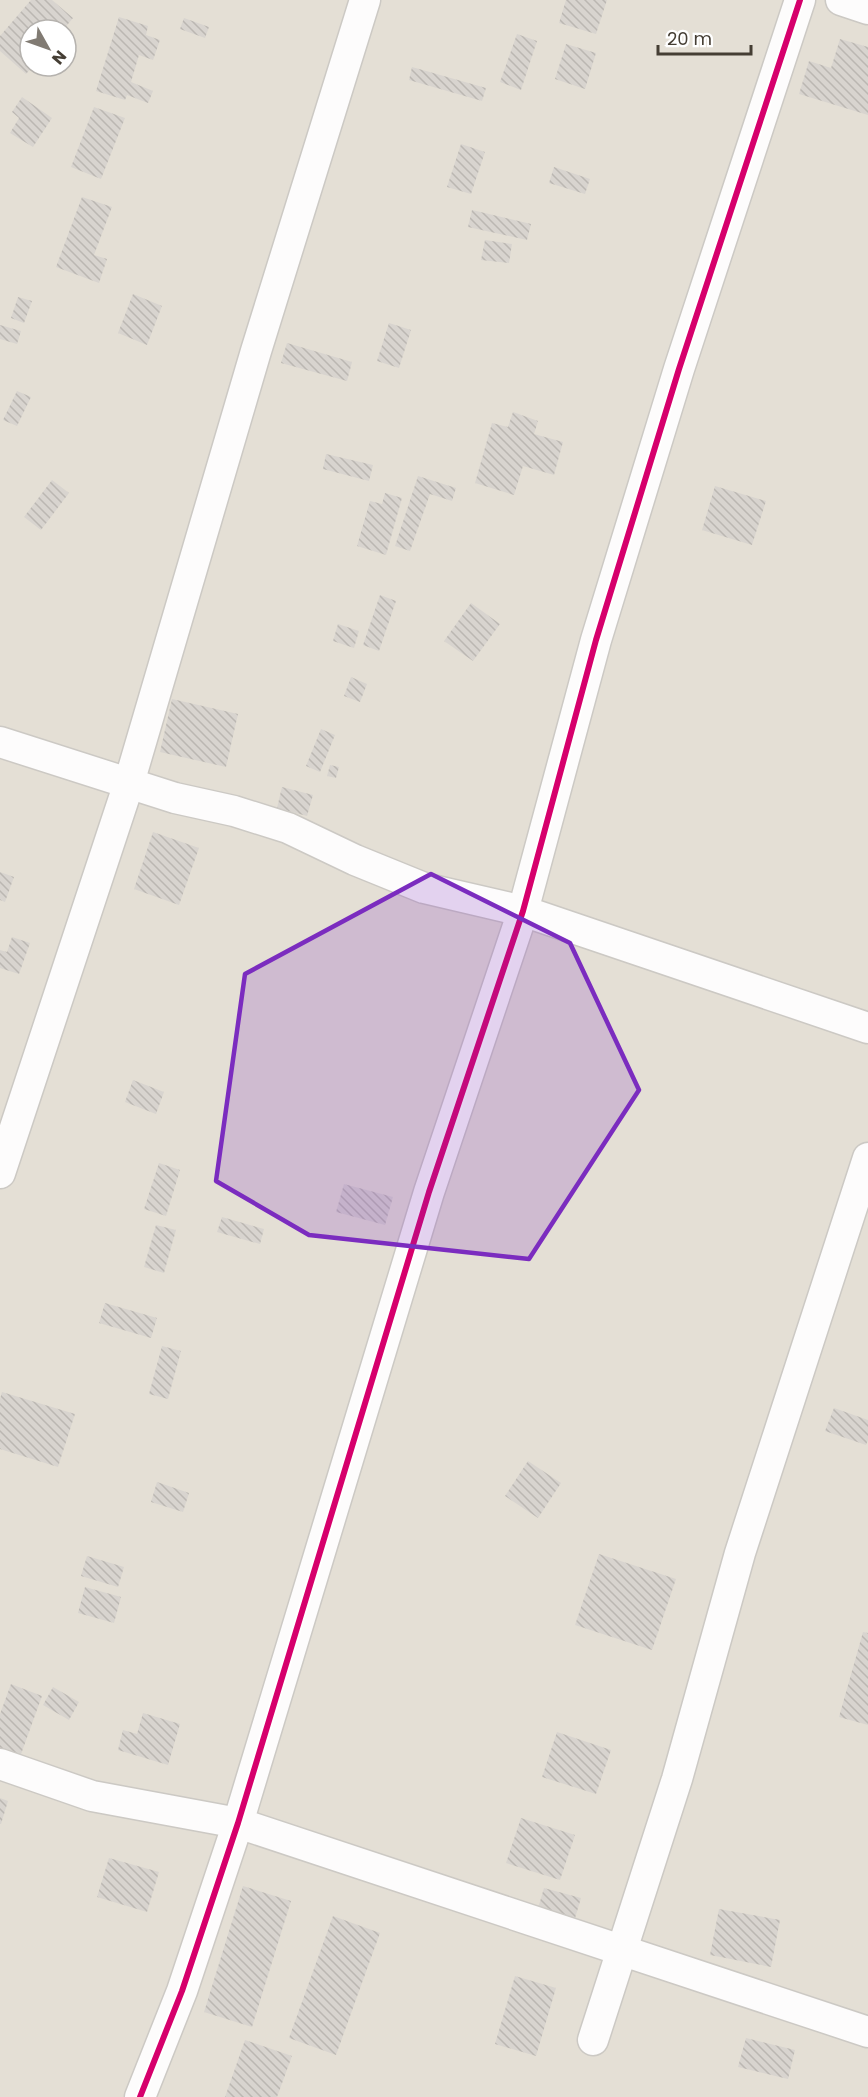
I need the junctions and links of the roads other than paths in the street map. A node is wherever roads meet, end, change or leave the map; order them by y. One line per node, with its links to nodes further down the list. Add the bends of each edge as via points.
1 (365, 0): 6 (street, via 256,351)
2 (800, 0): 7 (street, via 679,369 596,640)
3 (841, 0): 4 (street)
4 (868, 9)
5 (0, 742): 6 (street)
6 (129, 783): 7 (street, via 288,828 423,888); 10 (street)
7 (523, 911): 8 (street); 12 (street, via 426,1203)
8 (868, 1028)
9 (868, 1158): 13 (street, via 740,1553 677,1779)
10 (0, 1173)
11 (0, 1764): 12 (street, via 92,1796)
12 (238, 1823): 13 (street); 16 (street, via 182,1991)
13 (622, 1950): 14 (street); 15 (street)
14 (868, 2032)
15 (593, 2040)
16 (140, 2097)

